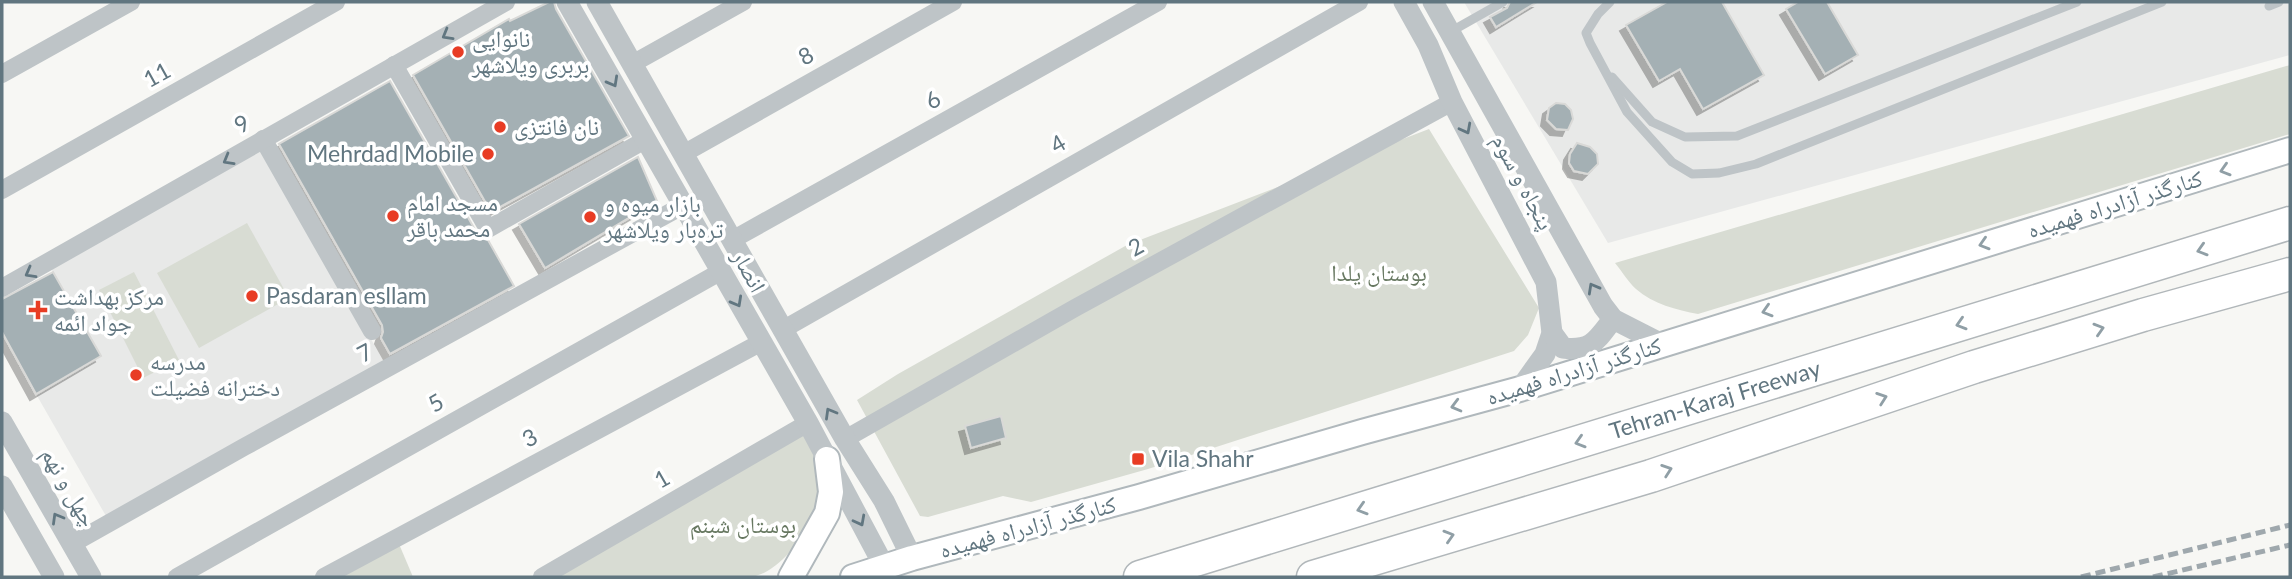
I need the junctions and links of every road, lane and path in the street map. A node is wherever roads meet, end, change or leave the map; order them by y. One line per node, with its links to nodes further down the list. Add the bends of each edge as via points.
1 (131, 2): 23 (street)
2 (336, 2): 29 (street, 11)
3 (506, 2): 21 (street, 9, one-way to 21)
4 (567, 2): 26 (street, انصار, one-way to 26)
5 (597, 2): 20 (street, انصار)
6 (743, 2): 20 (street)
7 (953, 2): 28 (street, 8)
8 (1158, 2): 32 (street, 6)
9 (1359, 2): 37 (street, 4)
10 (1404, 2): 19 (street, پنجاه و سوم)
11 (1433, 2): 18 (street, پنجاه و سوم)
12 (1503, 2): 18 (lane)
13 (1610, 2): 22 (lane, via 1586,33)
14 (2077, 2): 22 (lane, via 1737,136 1685,137 1651,122)
15 (2162, 2): 22 (lane, via 1756,164 1719,173 1692,174 1672,162 1627,112)
16 (2279, 2): 17 (lane)
17 (2269, 6)
18 (1450, 32): 19 (street); 36 (street, پنجاه و سوم, one-way to 18)
19 (1428, 45): 24 (street, پنجاه و سوم)
20 (632, 64): 28 (street, انصار)
21 (394, 65): 25 (street, 9); 26 (street, via 488,229)
22 (1602, 66)
23 (2, 74)
24 (1452, 103): 39 (street, پنجاه و سوم, one-way to 39, via 1546,282); 45 (street, 2)
25 (264, 139): 35 (street, 9, one-way to 35); 38 (street)
26 (645, 140): 30 (street, انصار)
27 (2290, 150): 41 (main road, کنارگذر آزادراه فهمیده, one-way to 41)
28 (683, 154): 32 (street, انصار)
29 (2, 190)
30 (682, 206): 33 (street, انصار); 48 (street, 7)
31 (2290, 223): 58 (highway, Tehran-Karaj Freeway, one-way to 58)
32 (732, 240): 37 (street, انصار)
33 (720, 272): 40 (street, انصار, one-way to 40); 53 (street, 5)
34 (2290, 274): 59 (highway, one-way to 34, via 1651,476 1987,363)
35 (2, 288)
36 (1613, 319): 39 (street, via 1595,343 1581,350 1563,348); 41 (street, پنجاه و سوم)
37 (782, 330): 45 (street, انصار, one-way to 37)
38 (372, 331)
39 (1552, 333): 42 (street, via 1545,354)
40 (760, 343): 44 (street, انصار); 54 (street, 3)
41 (1662, 344): 42 (main road, کنارگذر آزادراه فهمیده)
42 (1520, 389): 49 (main road, کنارگذر آزادراه فهمیده, one-way to 49)
43 (2, 422): 48 (street, چهل و نهم, one-way to 43)
44 (808, 423): 46 (street, انصار); 55 (street, 1)
45 (845, 439): 49 (street, انصار, via 884,501)
46 (827, 459): 50 (street, انصار, one-way to 50); 56 (main road, via 831,492 827,513)
47 (2, 486): 51 (street)
48 (72, 544): 52 (street, چهل و نهم)
49 (912, 558): 50 (main road, کنارگذر آزادراه فهمیده)
50 (884, 566): 57 (main road, کنارگذر آزادراه فهمیده)
51 (54, 577)
52 (91, 577)
53 (177, 577)
54 (324, 577)
55 (542, 577)
56 (791, 577)
57 (853, 577)
58 (1140, 577)
59 (1313, 577)

